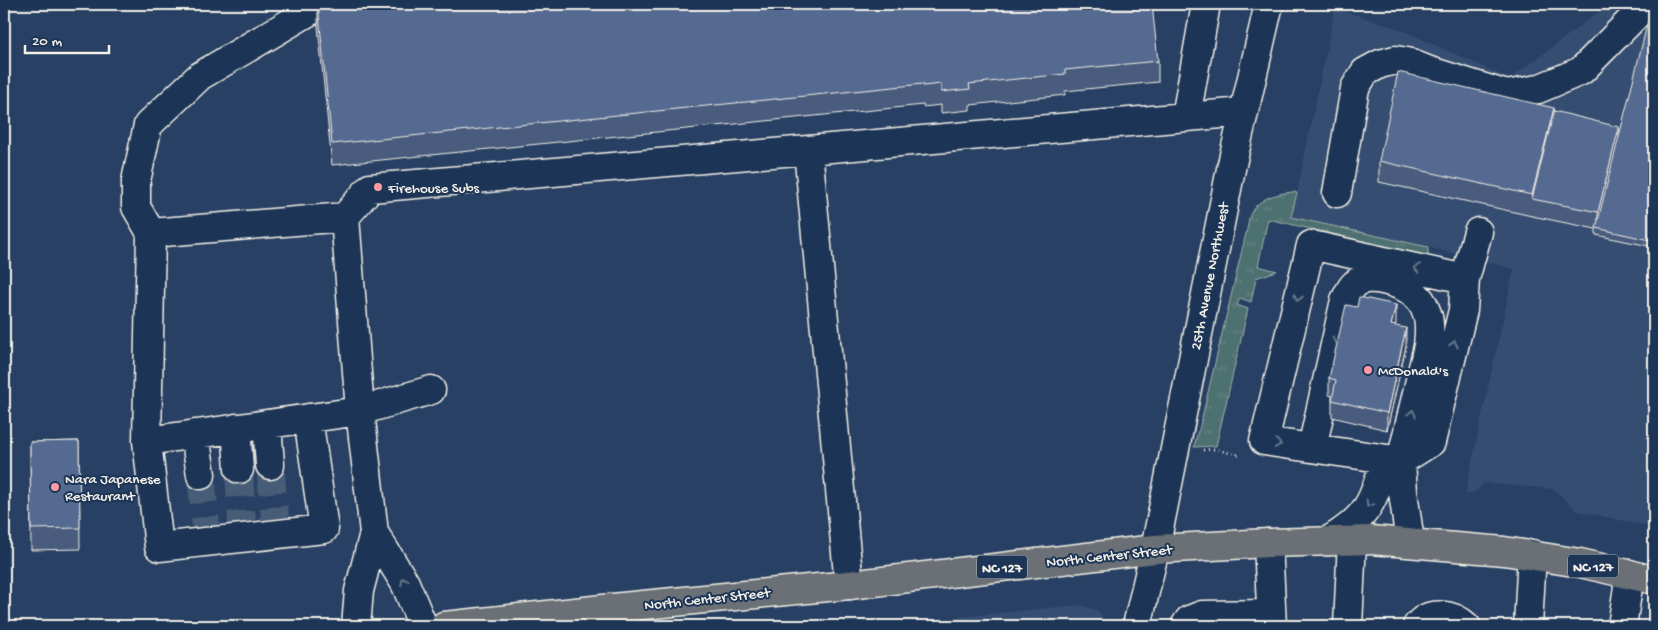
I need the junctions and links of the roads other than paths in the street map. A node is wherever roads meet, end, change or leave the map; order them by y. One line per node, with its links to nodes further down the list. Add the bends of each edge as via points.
1 (325, 4): 10 (street, via 200,76 148,125 136,182 136,207)
2 (1206, 4): 6 (street)
3 (1269, 4): 5 (street, 25th Avenue Northwest)
4 (1647, 4): 8 (street, via 1581,71 1538,89 1507,95 1395,60 1365,72 1355,88)
5 (1244, 112): 6 (street); 29 (street, 25th Avenue Northwest)
6 (1186, 117): 7 (street)
7 (808, 150): 9 (street, via 370,188); 32 (street)
8 (1337, 193)
9 (345, 217): 10 (street); 14 (street)
10 (151, 232): 19 (street)
11 (1478, 232): 12 (street)
12 (1465, 279): 20 (street, one-way to 20, via 1311,245 1264,441); 21 (street, one-way to 12, via 1431,442 1463,310)
13 (431, 390): 14 (street)
14 (360, 411): 15 (street); 25 (street)
15 (308, 418): 16 (street); 19 (street, via 324,529 275,527 208,534 159,547)
16 (267, 424): 17 (street); 22 (street)
17 (236, 428): 18 (street); 23 (street)
18 (195, 434): 19 (street); 24 (street)
19 (147, 441)
20 (1312, 448): 21 (street); 21 (street, one-way to 20, via 1428,346 1429,324 1422,302 1414,294 1398,284 1374,278 1354,284 1345,300)
21 (1393, 460): 26 (street, one-way to 26, via 1368,506); 27 (street, via 1403,492)
22 (270, 465)
23 (239, 469)
24 (201, 475)
25 (374, 533): 34 (street, via 358,590); 35 (street, one-way to 25, via 405,583)
26 (1340, 541): 27 (main road, North Center Street / NC 127); 28 (main road, North Center Street / NC 127); 39 (street)
27 (1410, 542): 30 (main road, North Center Street / NC 127)
28 (1268, 543): 29 (main road, North Center Street / NC 127); 33 (street)
29 (1155, 549): 32 (main road, North Center Street / NC 127); 37 (street, 25th Avenue Northwest)
30 (1532, 554): 31 (main road, North Center Street / NC 127); 42 (street)
31 (1642, 577): 43 (street)
32 (849, 584): 36 (main road, North Center Street / NC 127)
33 (1271, 620): 38 (street, via 1202,615 1189,620)
34 (356, 626)
35 (422, 626)
36 (444, 626)
37 (1138, 626)
38 (1185, 626)
39 (1348, 626)
40 (1417, 626): 41 (street, via 1428,618 1441,615 1453,617)
41 (1466, 626)
42 (1528, 626)
43 (1622, 626)

